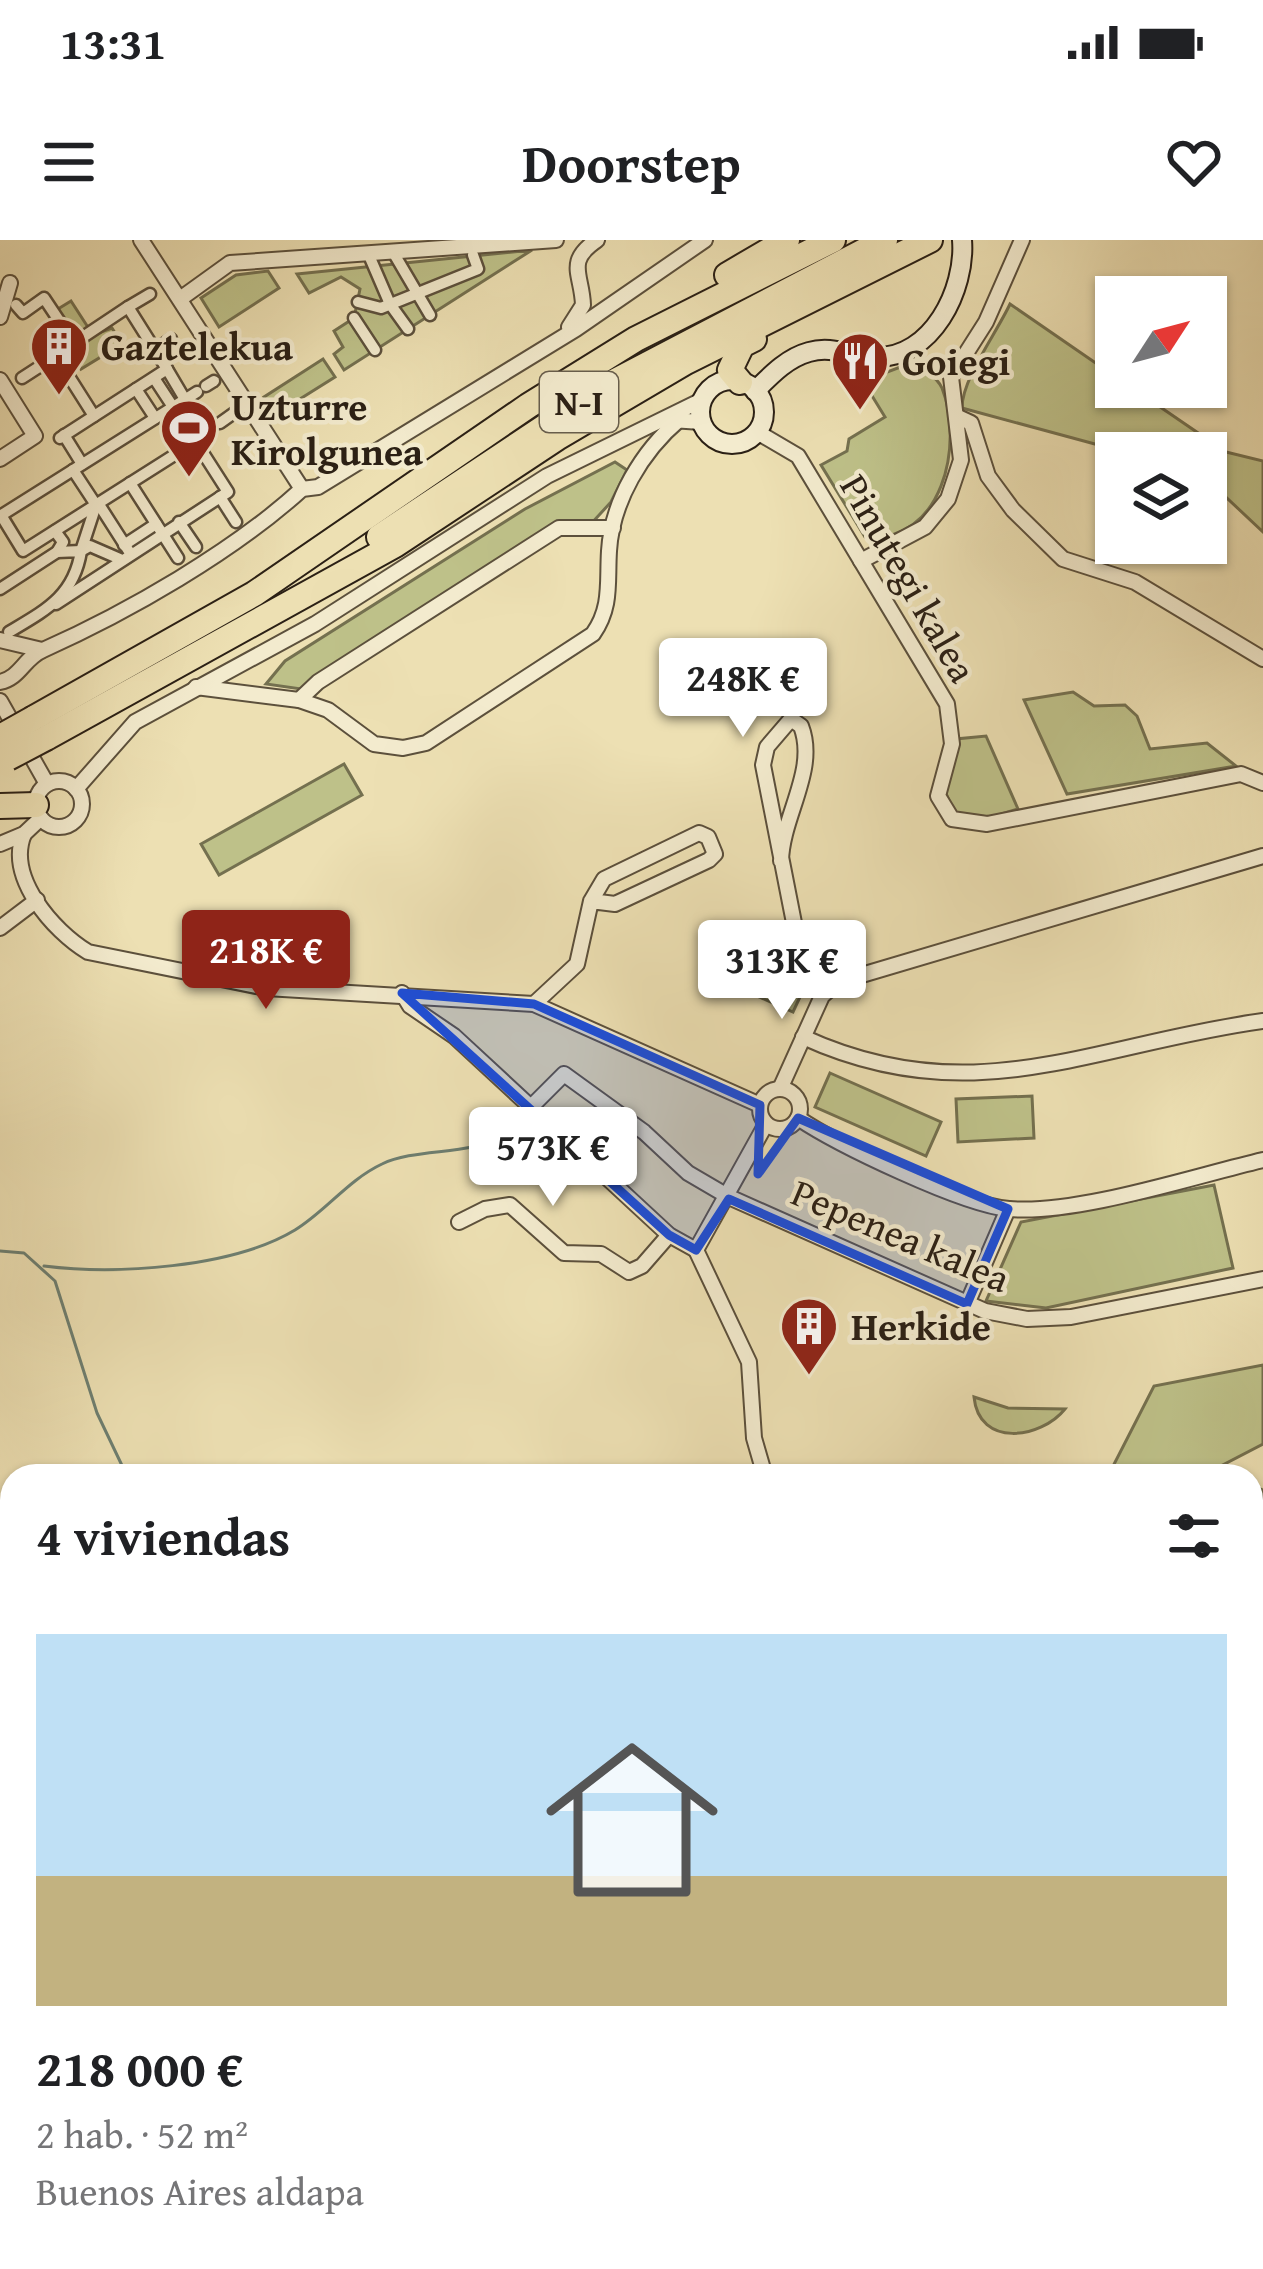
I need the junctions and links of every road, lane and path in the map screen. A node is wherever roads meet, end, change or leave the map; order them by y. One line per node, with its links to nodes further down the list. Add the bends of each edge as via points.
1 (141, 240): 22 (street)
2 (556, 240): 13 (street)
3 (597, 240): 21 (street, via 575,265)
4 (705, 240): 27 (street)
5 (787, 240): 18 (highway)
6 (805, 240): 18 (highway)
7 (833, 240): 38 (highway, N-I)
8 (885, 240): 79 (highway, N-I, via 606,386)
9 (962, 240): 44 (main road, via 953,297 915,344 875,358 835,348 807,352)
10 (1022, 240): 51 (street, via 951,377)
11 (927, 242): 17 (highway)
12 (326, 248): 14 (street); 22 (street, via 230,263)
13 (393, 252): 14 (street); 19 (street)
14 (368, 254): 25 (street)
15 (473, 254): 19 (street, via 481,275)
16 (10, 284): 29 (street)
17 (843, 287): 44 (highway, via 742,345 730,370); 79 (highway, via 686,362)
18 (705, 291): 38 (highway)
19 (416, 292): 25 (street); 28 (street)
20 (150, 294): 26 (street)
21 (583, 295): 27 (street); 32 (street, via 575,321)
22 (180, 299): 63 (street)
23 (358, 302): 25 (street, via 370,309)
24 (16, 304): 34 (street, via 23,314 44,298)
25 (390, 304): 31 (street)
26 (128, 307): 34 (street); 35 (street)
27 (604, 307): 32 (street)
28 (430, 315)
29 (0, 317)
30 (355, 318): 36 (street)
31 (408, 329)
32 (556, 338): 63 (street, via 318,488)
33 (171, 339): 35 (street)
34 (74, 343): 37 (street)
35 (155, 350): 39 (street)
36 (375, 350)
37 (56, 356): 40 (street); 50 (street)
38 (592, 366): 90 (highway, N-I)
39 (167, 369): 41 (street); 46 (street)
40 (22, 378)
41 (154, 378): 45 (street); 48 (street)
42 (0, 380): 60 (street, via 35,436)
43 (206, 386): 46 (street)
44 (748, 386): 47 (main road, via 722,382); 56 (main road, via 764,416)
45 (136, 389): 50 (street); 52 (street)
46 (185, 399): 48 (street); 58 (street, via 206,435)
47 (702, 400): 54 (main road); 57 (street)
48 (173, 407): 52 (street)
49 (234, 413): 55 (street)
50 (94, 416): 61 (street, via 62,436)
51 (956, 416): 77 (street, via 961,460 949,499 925,526); 83 (street, via 969,419 988,476 1013,510 1064,559 1135,582)
52 (155, 418): 61 (street)
53 (680, 419): 54 (street); 57 (street); 59 (street)
54 (701, 422): 56 (main road, via 721,442 741,443)
55 (220, 423)
56 (757, 432): 77 (street, Pinutegi kalea, via 797,456)
57 (628, 436): 59 (street); 84 (street, via 512,497)
58 (196, 442): 62 (street); 64 (street, via 228,492)
59 (648, 454): 70 (street)
60 (0, 459)
61 (78, 467): 65 (street); 66 (street)
62 (130, 483): 65 (street); 69 (street)
63 (302, 489): 82 (street, via 200,561)
64 (220, 497): 67 (street); 68 (street)
65 (97, 504): 71 (street); 73 (street); 75 (street)
66 (1, 515): 71 (street, via 23,550)
67 (179, 522): 69 (street); 72 (street)
68 (236, 522)
69 (159, 528): 75 (street); 76 (street)
70 (614, 528): 88 (street, via 559,528); 88 (street, via 607,611 593,634 425,743 374,744 328,710)
71 (55, 531): 74 (street, via 63,542)
72 (196, 547)
73 (81, 550): 74 (street); 75 (street); 80 (street, via 73,585)
74 (57, 552): 78 (street)
75 (125, 552): 80 (street)
76 (178, 558)
77 (861, 561): 92 (street, Pinutegi kalea, via 947,704 952,744 938,796 952,819 987,824 1241,774)
78 (0, 589)
79 (295, 599): 90 (highway, N-I)
80 (56, 604): 81 (street)
81 (7, 639): 82 (street); 85 (street)
82 (43, 650): 85 (street)
83 (1263, 659)
84 (241, 665): 86 (street); 87 (street)
85 (11, 675): 89 (street)
86 (195, 687): 87 (street); 93 (street, via 135,722)
87 (243, 694): 88 (street)
88 (298, 700)
89 (2, 704): 96 (street)
90 (40, 728): 91 (highway, N-I, bridge)
91 (3, 752)
92 (1263, 783)
93 (76, 789): 96 (street, via 65,782); 96 (street, via 82,805 74,821 59,827)
94 (769, 798): 95 (street); 95 (street, via 764,757 791,719 807,750); 101 (street)
95 (792, 801): 101 (street)
96 (42, 802): 97 (highway); 98 (street)
97 (0, 806)
98 (24, 834): 99 (street); 102 (street, via 22,867)
99 (0, 844)
100 (1263, 856): 105 (street)
101 (781, 861): 105 (street, via 796,933)
102 (37, 900): 104 (street); 106 (street, via 66,937 99,956 266,988)
103 (591, 901): 103 (street, via 615,904 709,860 715,854 708,837 699,833 615,872); 107 (street, via 577,964)
104 (0, 928)
105 (829, 988): 109 (street)
106 (403, 992): 107 (street); 112 (street)
107 (534, 1004): 111 (street)
108 (1263, 1021): 109 (street, via 1050,1067 962,1077 885,1066)
109 (803, 1037): 110 (street)
110 (780, 1089): 111 (street); 113 (street, via 798,1101)
111 (760, 1105): 114 (street)
112 (532, 1106): 116 (street, Pepenea kalea, via 564,1074); 119 (street)
113 (798, 1118): 114 (street, via 784,1129); 117 (street)
114 (766, 1124): 116 (street)
115 (1263, 1160): 117 (street, via 1077,1202)
116 (729, 1197): 120 (street); 122 (street, Pepenea kalea)
117 (1008, 1209): 122 (street)
118 (459, 1222): 119 (street, via 510,1205 564,1253 601,1254 629,1272)
119 (669, 1235): 120 (street)
120 (696, 1250): 123 (street, via 748,1362)
121 (1263, 1280): 122 (street, Pepenea kalea, via 1049,1319)
122 (968, 1304)
123 (762, 1464)

